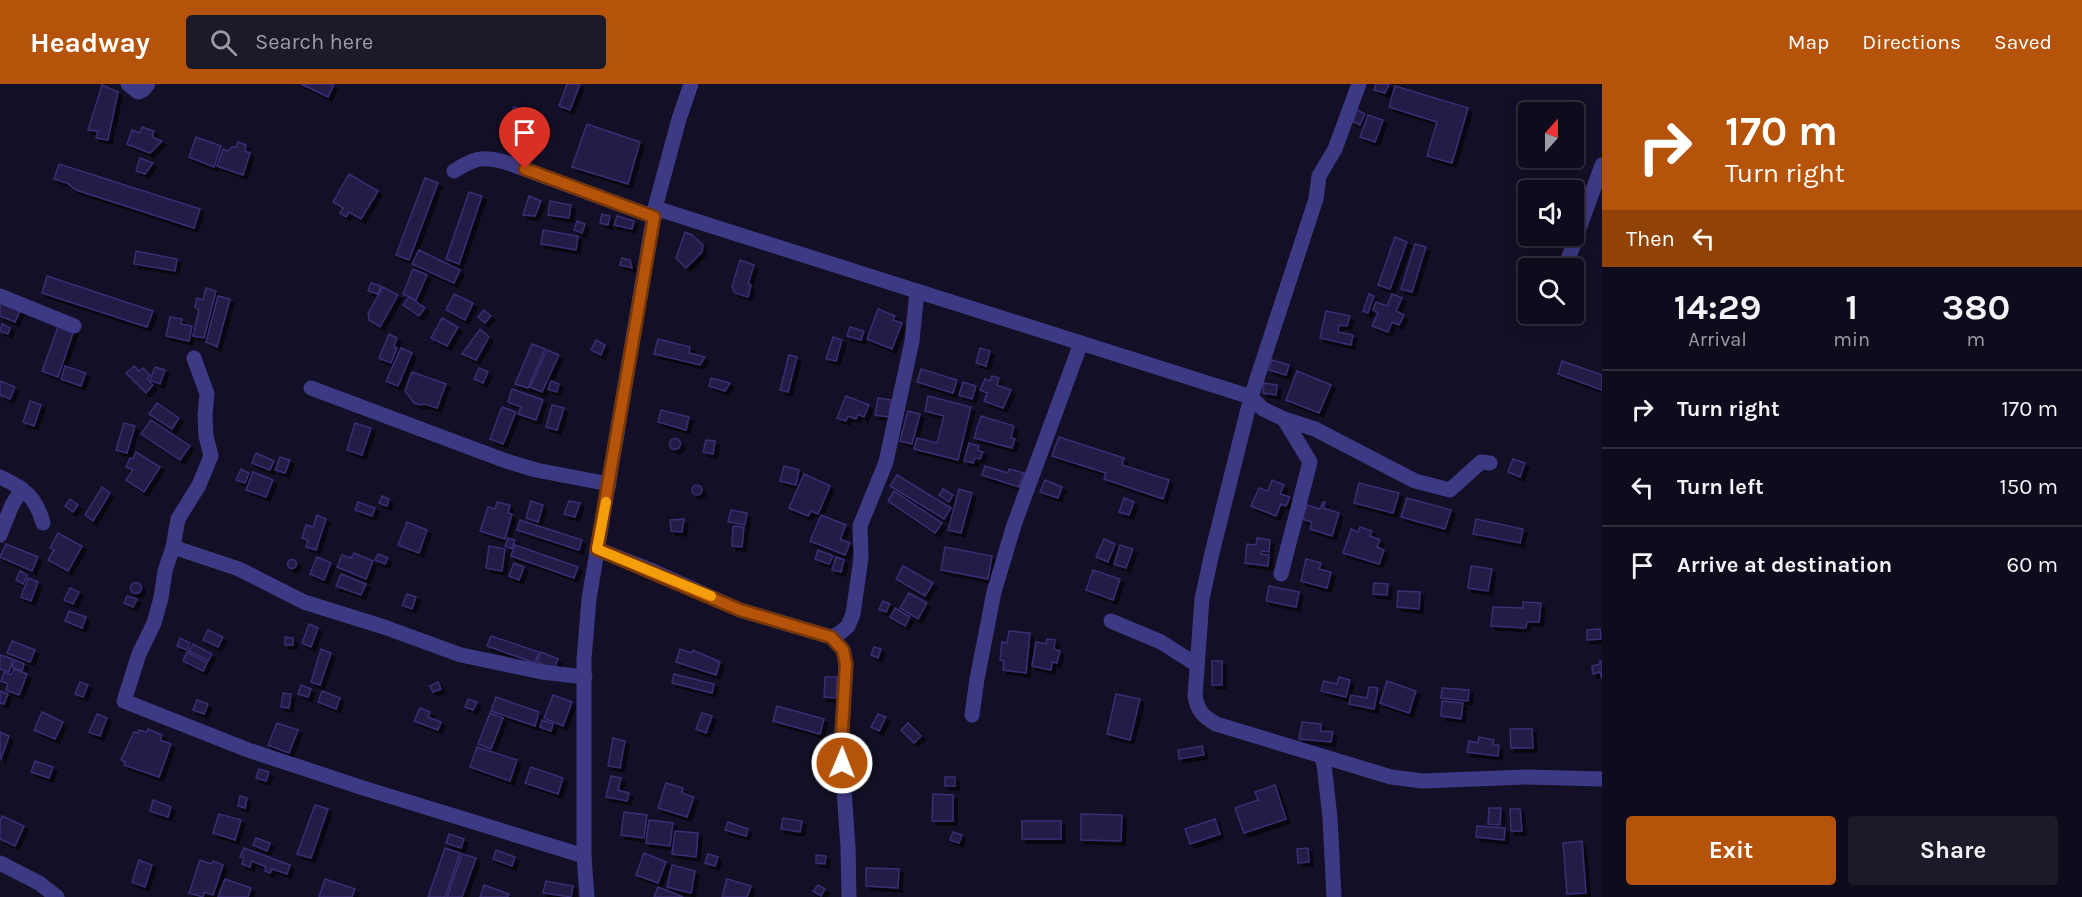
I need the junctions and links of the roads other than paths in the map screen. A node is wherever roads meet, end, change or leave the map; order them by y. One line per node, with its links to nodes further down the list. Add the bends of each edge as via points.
1 (128, 84): 2 (street, via 138,92)
2 (148, 84)
3 (691, 84): 7 (street)
4 (1359, 84): 15 (street, via 1335,149 1319,176 1316,199)
5 (1602, 165): 8 (street)
6 (454, 171): 7 (street, via 468,162 488,158)
7 (655, 212): 9 (street); 19 (street)
8 (1569, 258)
9 (917, 291): 12 (street); 27 (street, via 912,340 886,462 860,526 861,558 853,614 848,626)
10 (0, 296): 11 (street)
11 (74, 326)
12 (1081, 343): 15 (street); 30 (street, via 1014,525 994,592)
13 (194, 358): 23 (street, via 207,394 206,436 211,456 178,519)
14 (311, 388): 19 (street, via 506,461)
15 (1251, 397): 16 (street, via 1263,409); 28 (street, via 1202,599)
16 (1284, 419): 17 (street, via 1315,429 1415,481 1450,490 1481,462); 25 (street, via 1310,462)
17 (1490, 463)
18 (0, 477): 20 (street)
19 (609, 484): 24 (street)
20 (22, 489): 21 (street, via 38,506); 22 (street)
21 (43, 523)
22 (0, 535)
23 (173, 547): 29 (street, via 239,569 304,602 461,655); 33 (street, via 154,623 124,701 248,750)
24 (597, 549): 27 (street, via 740,610); 29 (street, via 589,599)
25 (1281, 574)
26 (1111, 621): 28 (street, via 1161,642)
27 (831, 637): 37 (street, via 843,650 846,664 841,747)
28 (1197, 665): 31 (street, via 1195,696 1202,716 1257,738)
29 (585, 677): 33 (street)
30 (972, 715)
31 (1321, 756): 32 (street, via 1391,777 1422,781); 38 (street, via 1330,818)
32 (1602, 779)
33 (584, 856): 36 (street)
34 (0, 863): 35 (street)
35 (57, 897)
36 (587, 897)
37 (849, 897)
38 (1334, 897)

